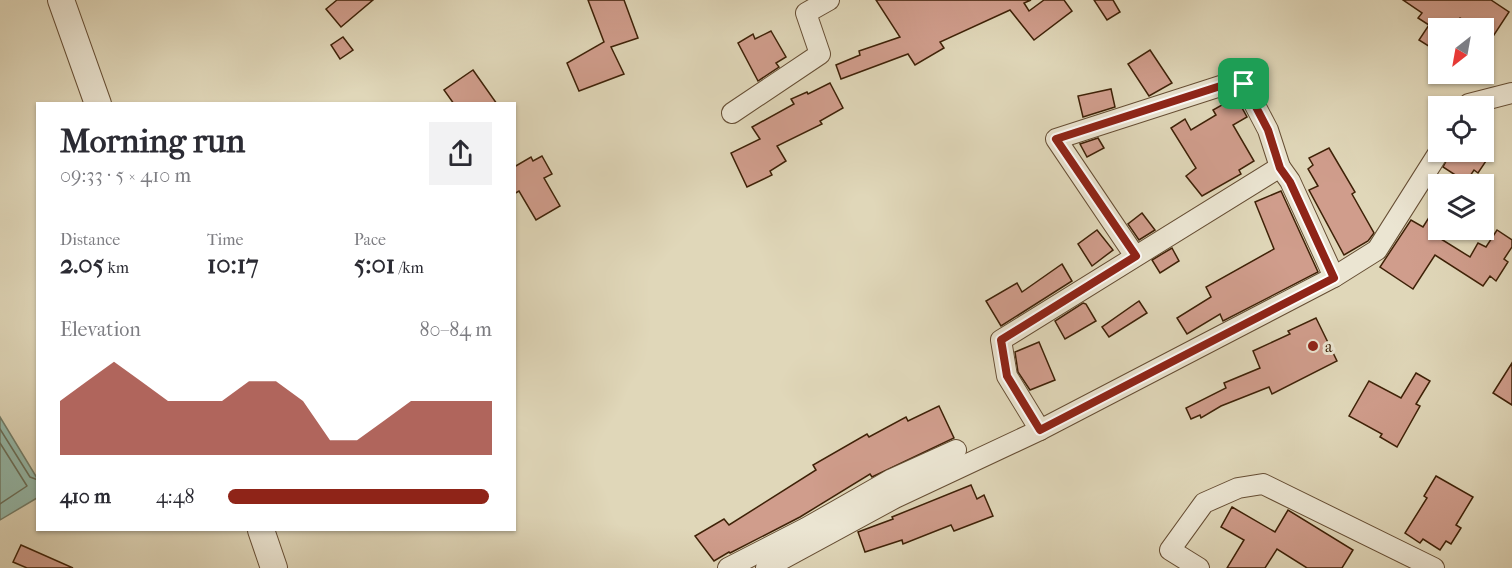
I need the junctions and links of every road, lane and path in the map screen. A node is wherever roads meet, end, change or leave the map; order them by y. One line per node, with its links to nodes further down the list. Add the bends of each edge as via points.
1 (61, 0): 5 (street)
2 (829, 0): 6 (street, via 806,13 820,54)
3 (1512, 93): 4 (street)
4 (1494, 98)
5 (97, 102)
6 (732, 113)
7 (1433, 162): 10 (street, via 1377,250)
8 (1280, 168): 9 (street); 9 (street, via 1268,130 1244,84 1236,81 1056,139); 10 (street)
9 (1136, 256): 11 (street, via 1001,340 1007,376)
10 (1334, 278): 11 (street)
11 (1040, 430): 16 (street, via 895,498)
12 (956, 450): 15 (street, via 892,479)
13 (261, 531): 14 (street)
14 (274, 568)
15 (728, 568)
16 (766, 568)
17 (1199, 568): 18 (street, via 1170,550 1204,503 1238,488 1263,484)
18 (1434, 568)

